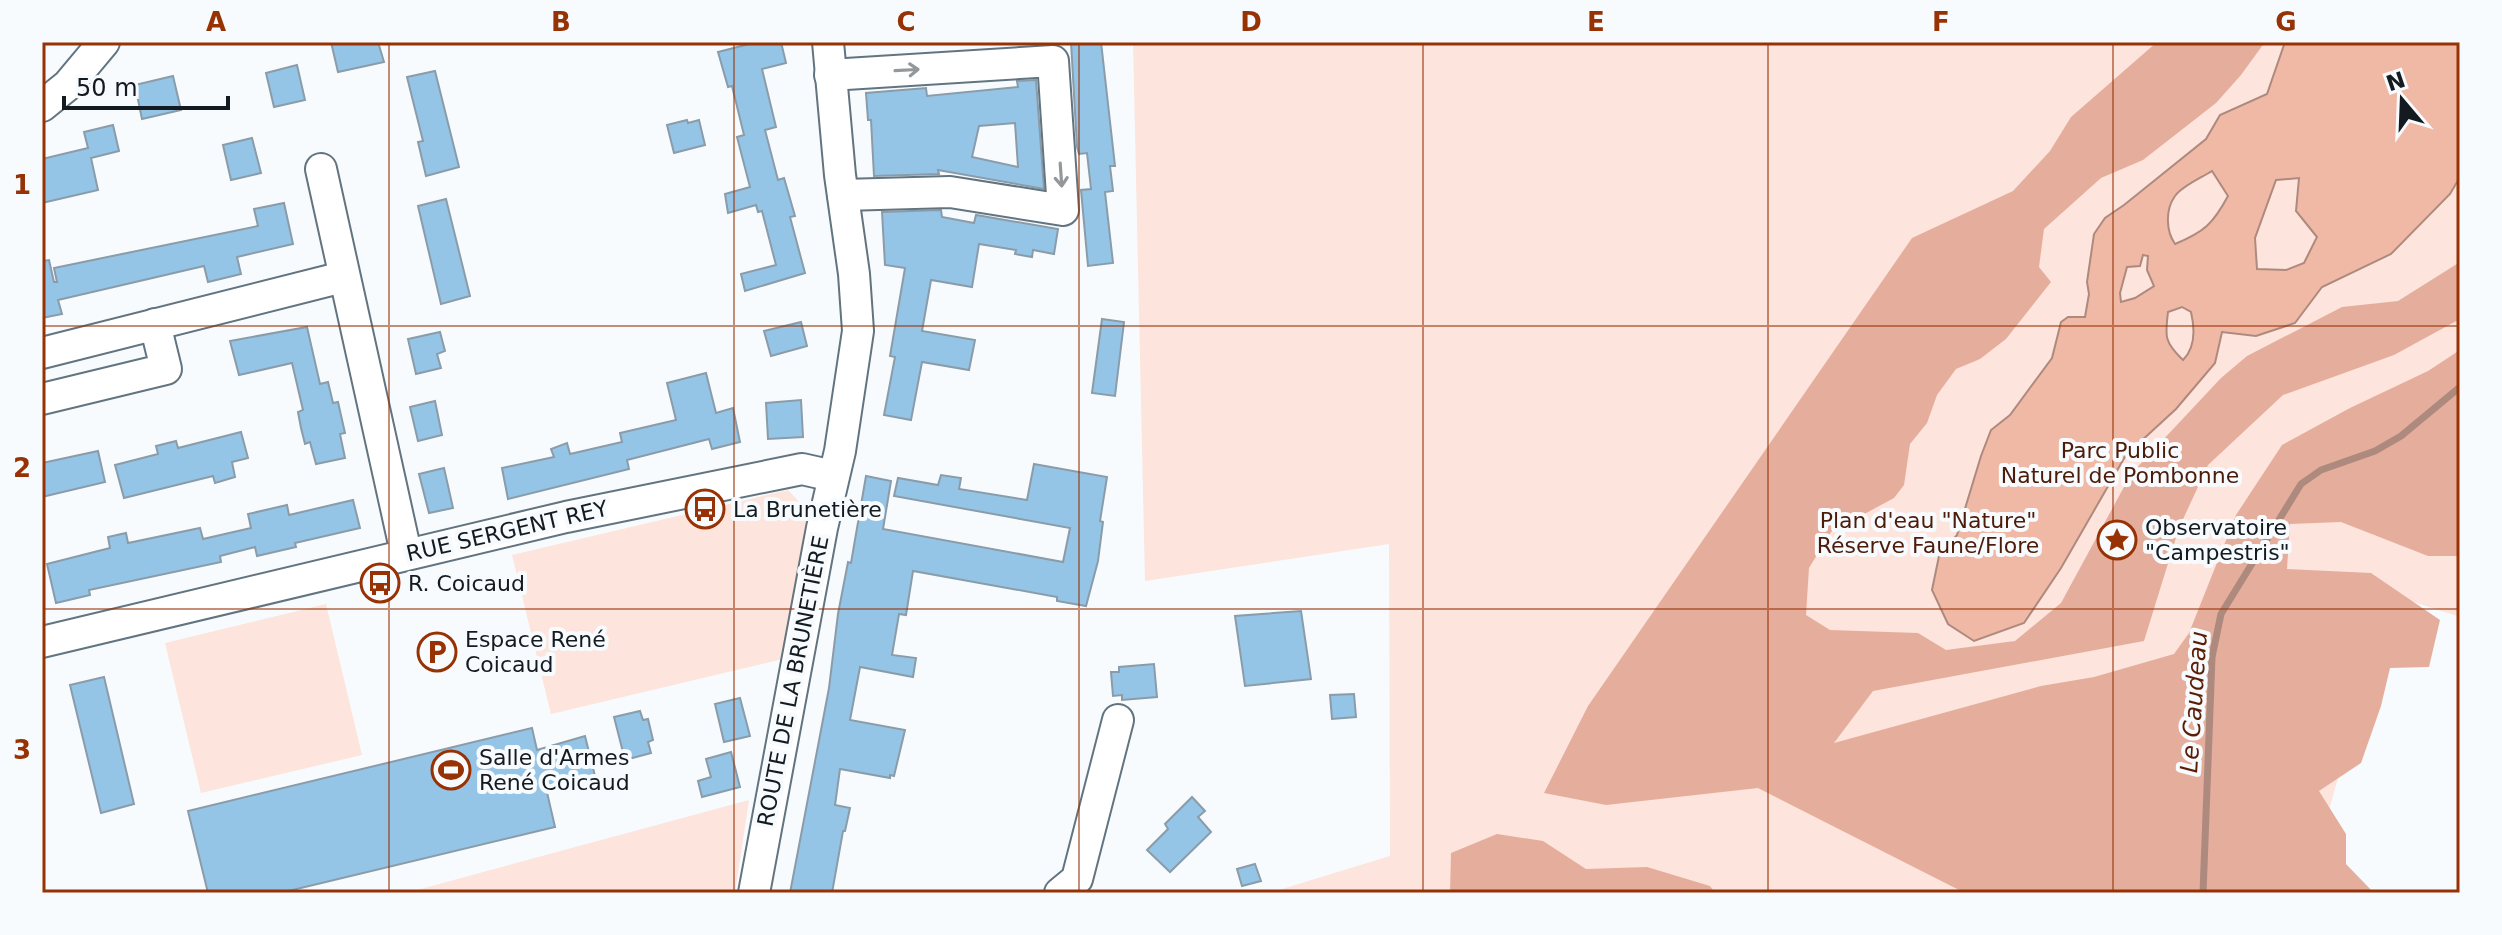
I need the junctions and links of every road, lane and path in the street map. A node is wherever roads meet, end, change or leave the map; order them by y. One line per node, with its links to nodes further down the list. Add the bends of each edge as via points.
1 (104, 42): 4 (street, via 68,85)
2 (828, 42): 3 (street, ROUTE DE LA BRUNETIÈRE)
3 (830, 75): 6 (street, ROUTE DE LA BRUNETIÈRE); 6 (street, one-way to 6, via 1053,61 1063,210 950,192)
4 (42, 106)
5 (321, 169): 7 (street)
6 (843, 195): 11 (street, ROUTE DE LA BRUNETIÈRE, via 858,331)
7 (343, 277): 8 (street); 12 (street)
8 (155, 324): 9 (street); 10 (street, via 166,369)
9 (42, 353)
10 (42, 399)
11 (833, 476): 12 (street, RUE SERGENT REY, via 802,469); 15 (street, ROUTE DE LA BRUNETIÈRE)
12 (406, 553): 13 (street, RUE SERGENT REY)
13 (42, 642)
14 (1118, 720): 16 (street, via 1077,879)
15 (754, 893)
16 (1060, 893)

